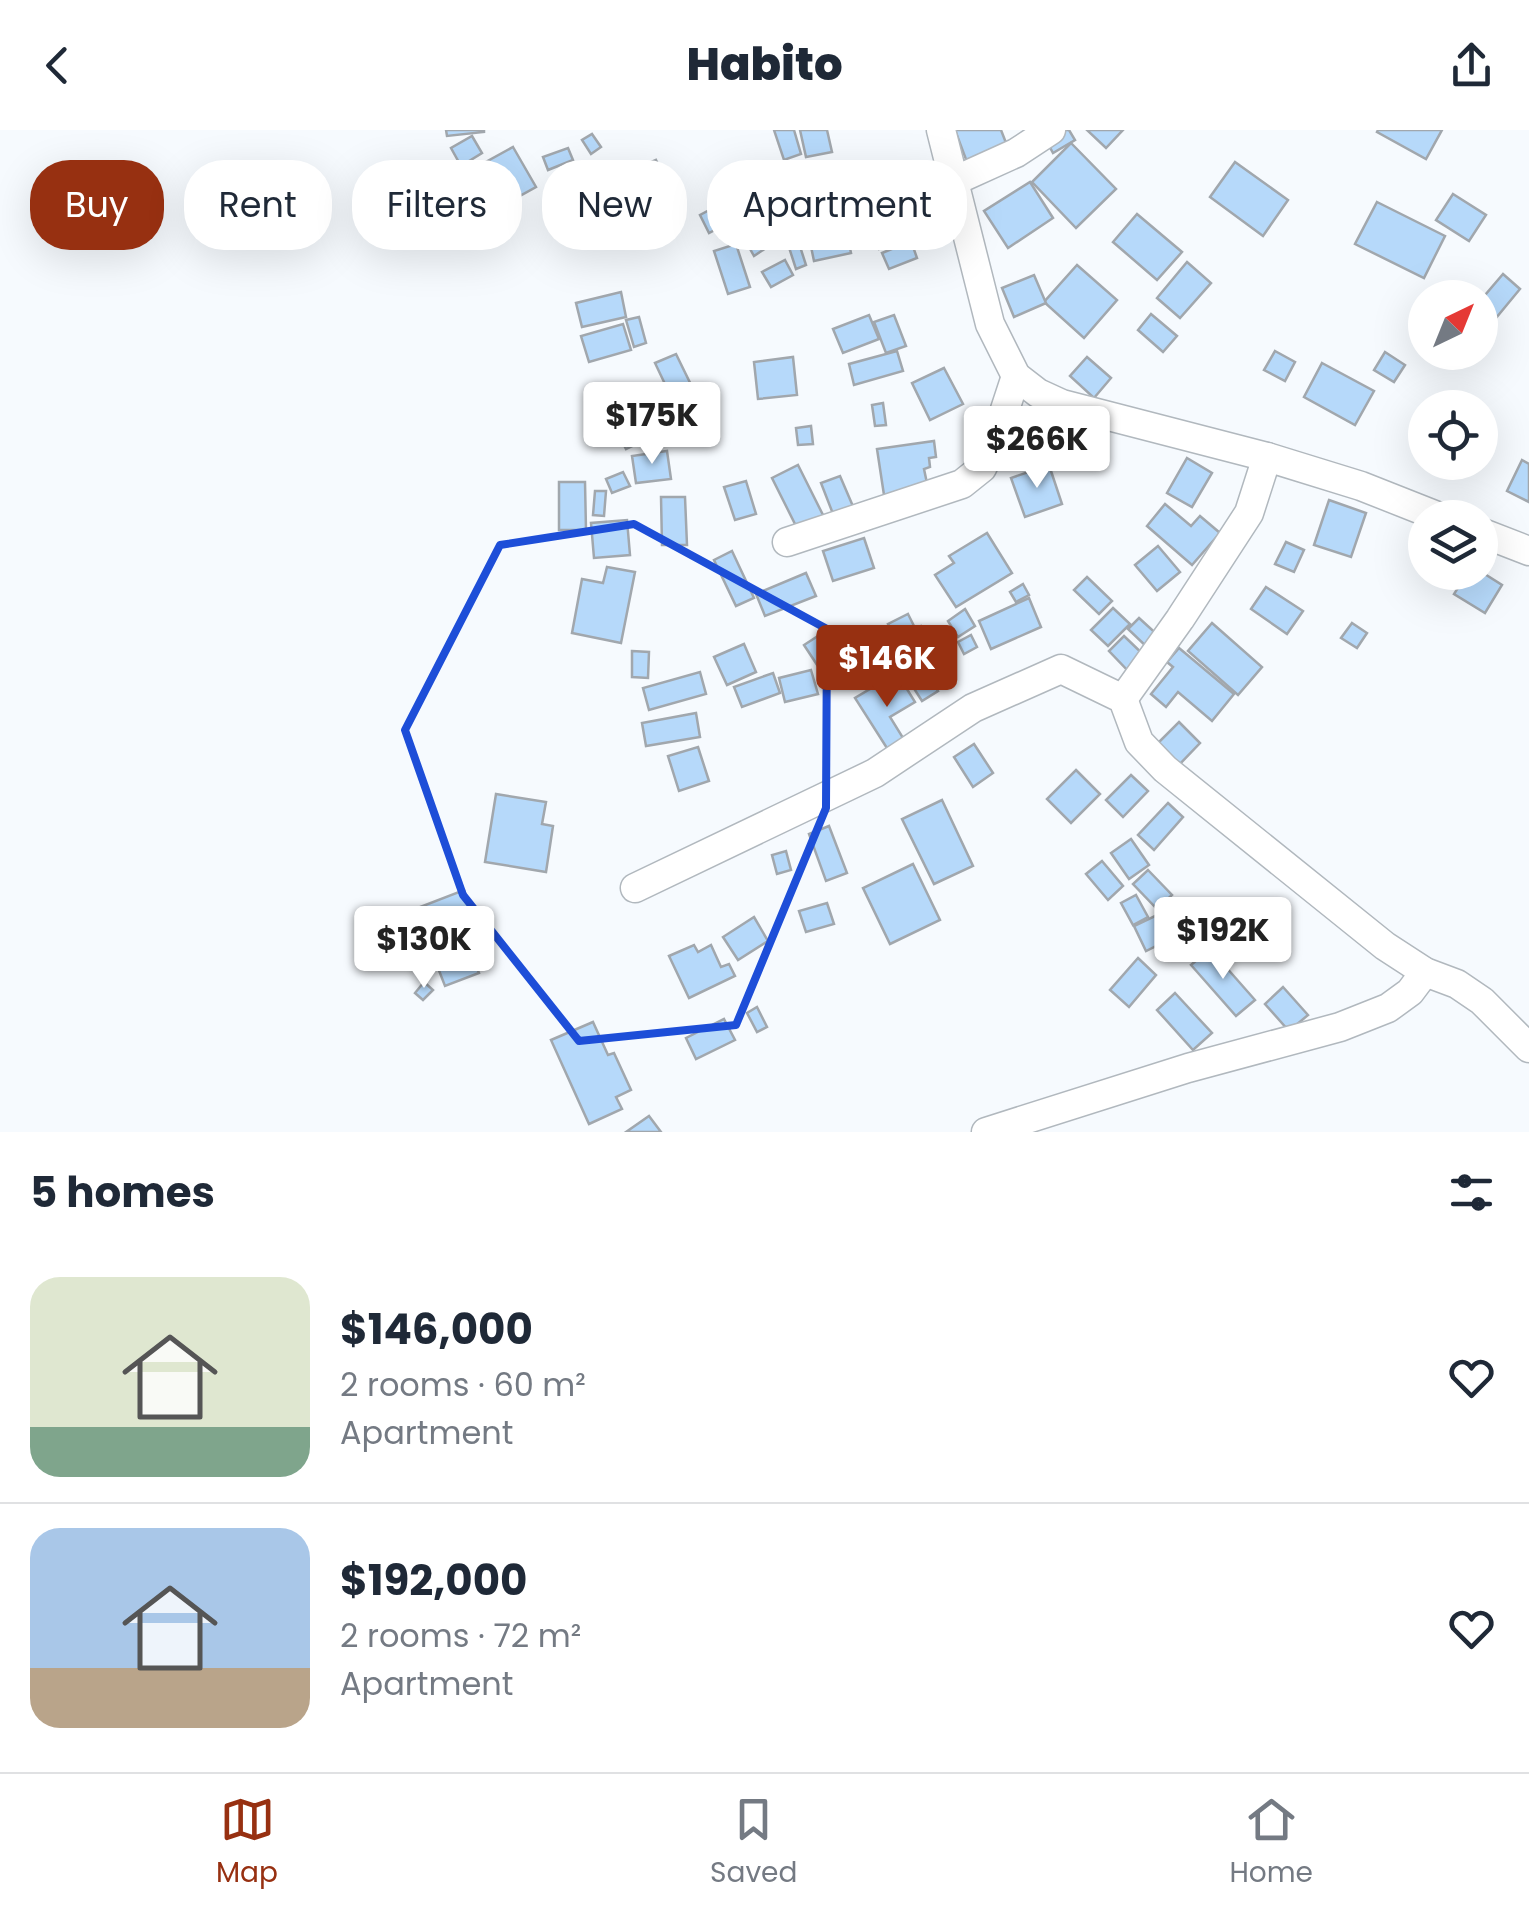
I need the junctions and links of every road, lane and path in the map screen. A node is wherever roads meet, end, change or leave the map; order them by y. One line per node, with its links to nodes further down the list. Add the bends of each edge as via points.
1 (940, 130): 3 (street)
2 (1050, 130): 4 (street)
3 (948, 160)
4 (967, 175)
5 (967, 233): 6 (street, via 990,324)
6 (1016, 376): 7 (street, via 1062,404); 10 (street, via 982,468 962,484)
7 (1267, 456): 8 (street); 12 (street, via 1249,512)
8 (1408, 504)
9 (1498, 539): 11 (street)
10 (787, 542)
11 (1529, 552)
12 (1123, 699): 13 (street, via 1061,668 973,708 875,773); 14 (street, via 1139,742 1165,769)
13 (635, 888)
14 (1425, 972): 15 (street, via 1482,1001); 16 (street, via 1388,1008 1340,1028)
15 (1529, 1048)
16 (986, 1132)

